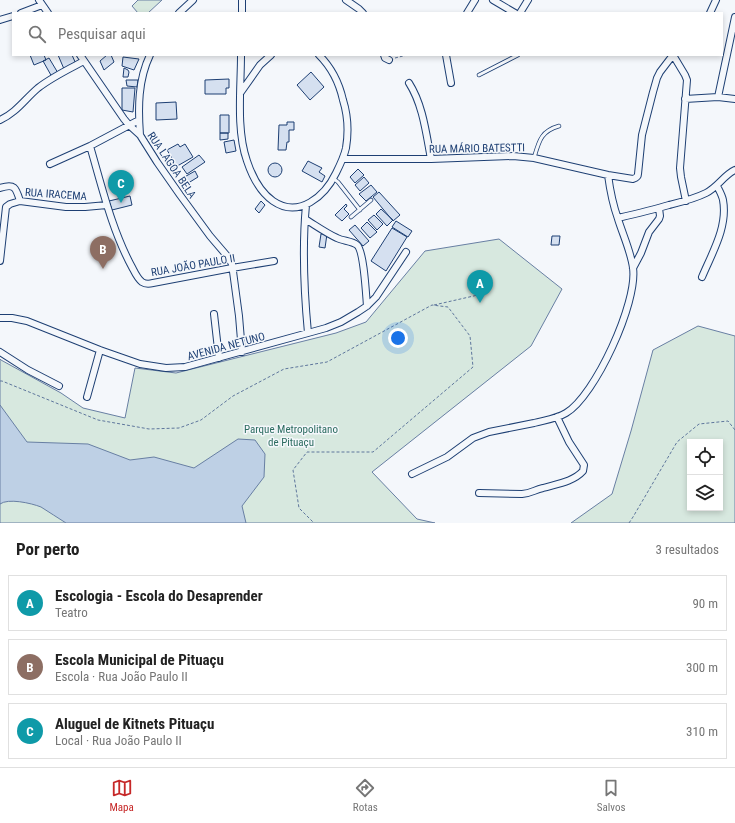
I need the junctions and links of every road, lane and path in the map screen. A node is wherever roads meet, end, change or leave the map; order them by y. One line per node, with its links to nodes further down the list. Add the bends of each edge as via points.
1 (193, 0): 11 (street)
2 (242, 0): 12 (street)
3 (346, 0): 13 (street)
4 (475, 0): 14 (street)
5 (493, 0): 15 (street)
6 (528, 0): 16 (street)
7 (716, 0): 17 (street)
8 (41, 3): 9 (street); 10 (street)
9 (23, 12)
10 (47, 12)
11 (180, 12)
12 (242, 12)
13 (362, 12)
14 (468, 12)
15 (513, 12)
16 (521, 12)
17 (710, 12)
18 (12, 16): 20 (street)
19 (735, 17): 37 (street)
20 (0, 20)
21 (81, 56): 32 (street, RUA LAGOA BELA)
22 (150, 56): 41 (street, via 141,81)
23 (241, 56): 36 (street)
24 (269, 56): 36 (street)
25 (320, 56): 47 (street, via 327,63 340,88 348,118)
26 (396, 56): 31 (path)
27 (446, 56): 35 (street)
28 (516, 56): 33 (lane)
29 (672, 56): 51 (street, RUA MÁRIO BATESTTI, via 657,78 646,116 638,176 633,179)
30 (674, 56): 38 (street, via 687,80)
31 (386, 57)
32 (84, 61): 40 (street, via 44,84 7,117); 42 (street, RUA LAGOA BELA)
33 (479, 75)
34 (409, 83): 48 (street, via 422,116)
35 (451, 83)
36 (241, 92): 59 (street, via 240,128 247,160 254,177 273,201 290,208)
37 (718, 98): 38 (street); 39 (street)
38 (685, 99): 57 (street, via 680,168)
39 (735, 99)
40 (0, 120)
41 (139, 120): 42 (street); 44 (street)
42 (129, 125): 44 (street, RUA LAGOA BELA); 45 (street)
43 (559, 126): 46 (lane, via 552,127 543,135)
44 (140, 135): 68 (street, RUA LAGOA BELA, via 180,195 228,257)
45 (90, 146): 49 (street); 58 (street, RUA JOÃO PAULO II)
46 (534, 158): 48 (street, RUA MÁRIO BATESTTI, via 513,156); 51 (street, RUA MÁRIO BATESTTI)
47 (343, 159): 48 (street, RUA MÁRIO BATESTTI); 52 (street)
48 (431, 159)
49 (50, 164)
50 (735, 170): 53 (street)
51 (608, 175): 63 (street)
52 (334, 179): 59 (street, via 323,194); 61 (lane)
53 (717, 186): 57 (street); 70 (street, via 723,200 723,219 719,236)
54 (0, 188): 56 (street, via 12,186 17,191)
55 (371, 200): 61 (lane)
56 (20, 201): 58 (street, RUA IRACEMA, via 66,207); 66 (street, RUA IRACEMA, via 6,207)
57 (686, 201): 60 (street)
58 (108, 205): 68 (street, RUA JOÃO PAULO II, via 130,263 143,283 154,284)
59 (306, 205): 64 (street)
60 (659, 208): 63 (street); 69 (street, via 659,219 649,232)
61 (360, 210): 62 (lane)
62 (351, 217)
63 (618, 218): 69 (street)
64 (305, 219): 73 (street, via 337,238 357,244); 76 (street)
65 (406, 252): 73 (street, AVENIDA NETUNO, via 376,297)
66 (0, 261)
67 (274, 261): 68 (street, RUA JOÃO PAULO II)
68 (232, 268): 79 (street, RUA LAGOA BELA)
69 (633, 268): 84 (street, via 634,281 629,303 605,364 575,405)
70 (702, 277)
71 (478, 295): 72 (path)
72 (432, 305): 81 (path, via 327,362 284,369 233,396 201,420 180,428 149,429 98,420); 88 (path, via 448,307 470,336 473,367 372,452 307,452 293,470 299,508)
73 (367, 306): 76 (street, AVENIDA NETUNO, via 341,322)
74 (214, 314): 80 (street)
75 (0, 318): 77 (street, AVENIDA NETUNO, via 27,321)
76 (308, 333): 79 (street, AVENIDA NETUNO)
77 (100, 350): 80 (street, AVENIDA NETUNO, via 140,364 166,368 186,367); 83 (street)
78 (0, 352): 82 (street)
79 (242, 352): 80 (street, AVENIDA NETUNO)
80 (219, 358)
81 (0, 381)
82 (59, 386)
83 (87, 397)
84 (557, 417): 86 (street, via 481,435 447,457); 87 (street, via 584,465 583,472 567,481 528,494)
85 (735, 430): 89 (path, via 728,421 699,424 678,442)
86 (412, 474)
87 (478, 493)
88 (314, 523)
89 (629, 523)

